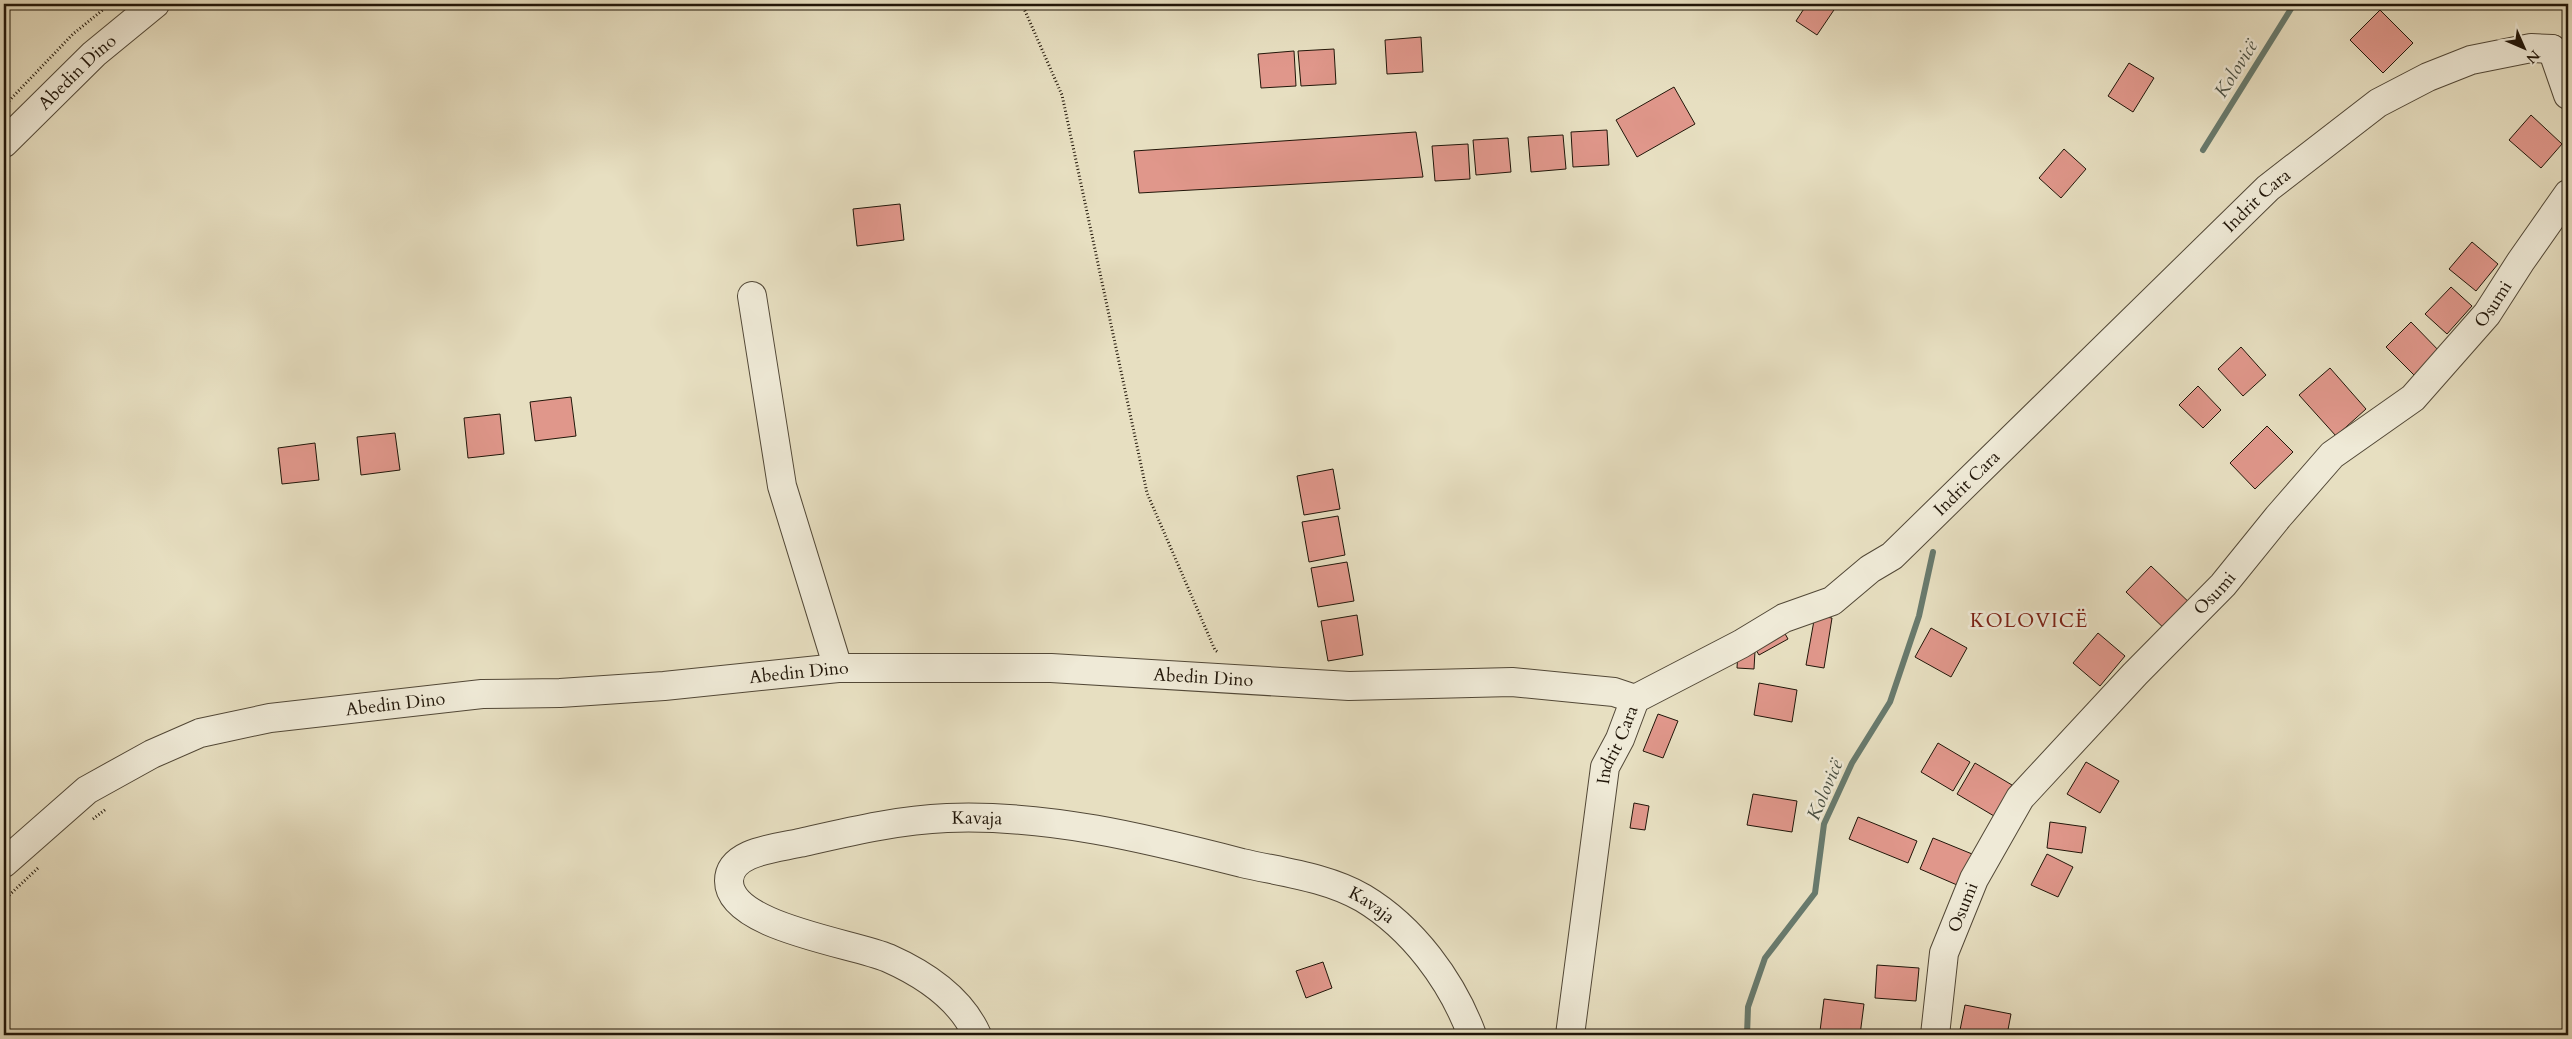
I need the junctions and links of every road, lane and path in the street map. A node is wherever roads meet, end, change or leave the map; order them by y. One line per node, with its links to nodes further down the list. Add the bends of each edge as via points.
1 (110, 4): 6 (path, via 73,34)
2 (155, 4): 7 (street, Abedin Dino, via 94,54)
3 (1022, 4): 10 (path, via 1062,95 1147,493 1215,650)
4 (2560, 42): 5 (street); 12 (street, Indrit Cara, via 2471,60 2428,77 2378,103 2268,188 1892,556 1870,569 1832,601 1784,618)
5 (2568, 96)
6 (4, 106)
7 (4, 143)
8 (2568, 194): 21 (street, Osumi, via 2487,314 2412,398 2332,454 2223,586 2135,674 2020,798 1974,879 1944,954)
9 (752, 296): 11 (street, via 782,486)
10 (1223, 655)
11 (838, 668): 12 (street, Abedin Dino, via 1051,668 1348,686 1512,682 1614,692); 16 (street, Abedin Dino, via 664,686 482,694 270,718 200,733 152,754 87,790)
12 (1636, 699): 20 (street, Indrit Cara, via 1605,767)
13 (114, 804): 14 (path)
14 (92, 820)
15 (45, 862): 17 (path)
16 (4, 863)
17 (4, 900)
18 (978, 1035): 19 (street, Kavaja, via 965,1013 949,997 910,969 868,950 756,917 734,896 729,882 732,870 742,859 763,851 894,823 947,818 1068,825 1141,838 1330,884 1361,897 1398,924 1428,957 1465,1015)
19 (1472, 1035)
20 (1570, 1035)
21 (1935, 1035)

